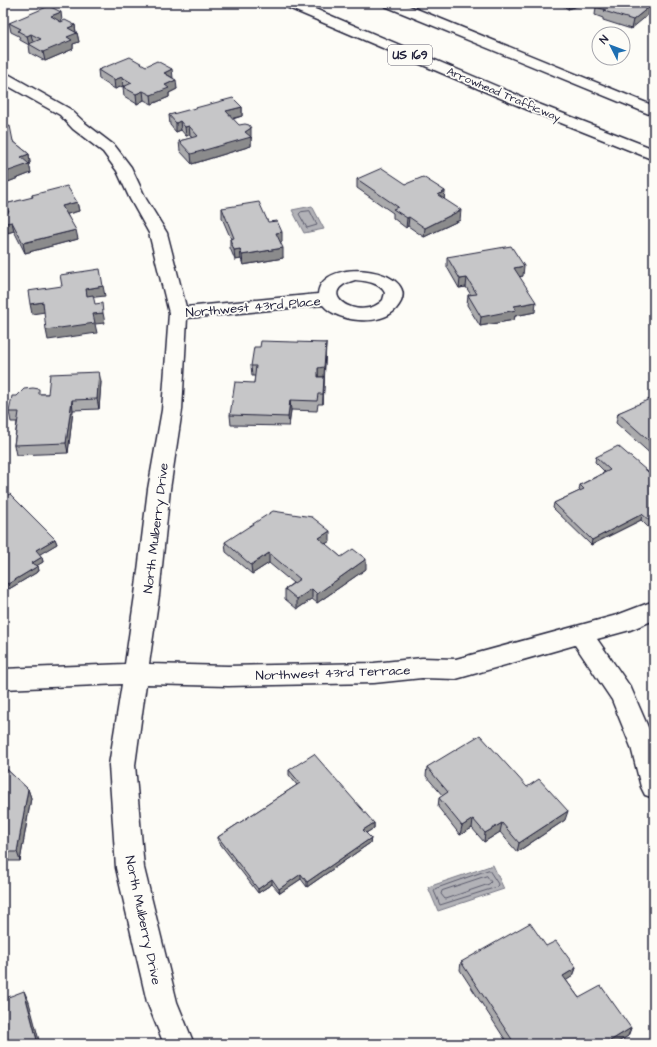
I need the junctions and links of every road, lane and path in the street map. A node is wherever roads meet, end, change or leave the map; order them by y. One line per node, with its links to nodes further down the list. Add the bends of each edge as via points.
1 (289, 3): 5 (main road, Arrowhead Trafficway / US 169)
2 (390, 3): 4 (main road)
3 (3, 77): 11 (main road, North Mulberry Drive, via 65,112 109,149 125,170 158,233)
4 (609, 93): 6 (main road); 7 (main road)
5 (531, 106): 8 (main road, Arrowhead Trafficway / US 169); 9 (main road)
6 (654, 107)
7 (654, 111)
8 (654, 155)
9 (654, 170)
10 (327, 300): 11 (main road, Northwest 43rd Place)
11 (178, 313): 14 (main road, North Mulberry Drive, via 172,410)
12 (654, 610): 13 (main road, Northwest 43rd Terrace)
13 (581, 635): 14 (main road, Northwest 43rd Terrace, via 456,669 422,668 374,673); 16 (main road, via 622,694 644,748)
14 (135, 674): 15 (main road, Northwest 43rd Terrace); 17 (main road, North Mulberry Drive, via 122,765 130,868 162,1002)
15 (3, 679)
16 (654, 787)
17 (179, 1044)

